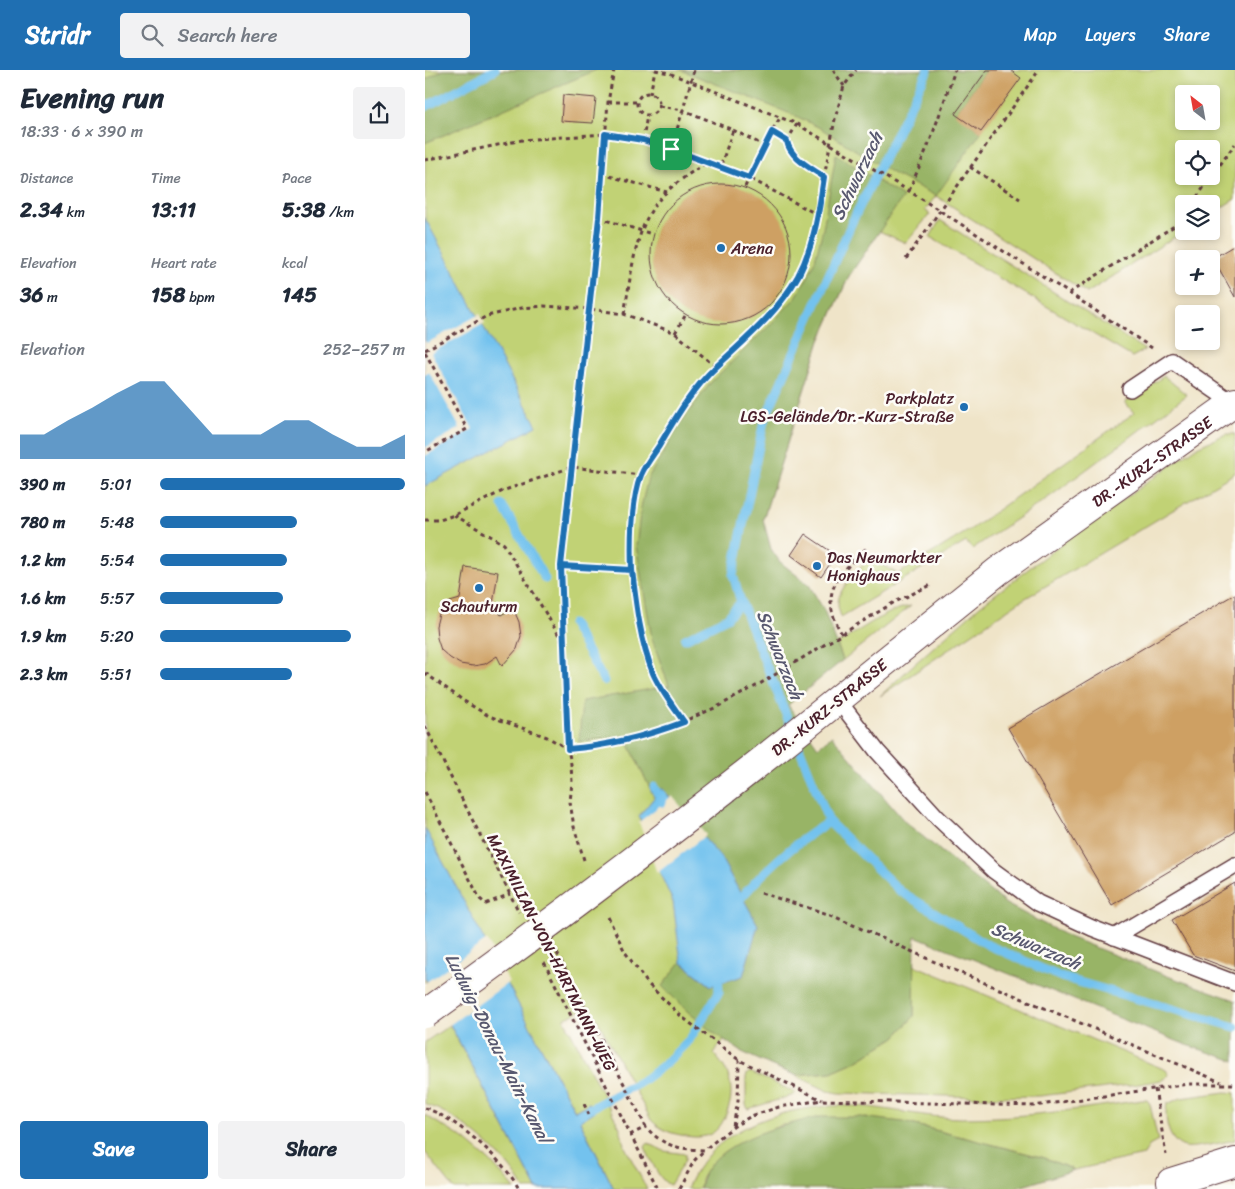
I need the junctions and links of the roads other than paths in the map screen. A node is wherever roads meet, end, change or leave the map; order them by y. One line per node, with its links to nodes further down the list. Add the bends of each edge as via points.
1 (1130, 389): 2 (lane, via 1172,361)
2 (1234, 403): 3 (street, DR.-KURZ-STRASSE, via 997,571)
3 (838, 700): 5 (lane, via 877,750 938,818 994,871 1039,903); 7 (street, DR.-KURZ-STRASSE, bridge, via 621,871)
4 (1235, 865): 5 (lane)
5 (1114, 937): 6 (lane)
6 (1235, 983)
7 (425, 1014)
8 (1235, 1162): 9 (street)
9 (1171, 1182)

